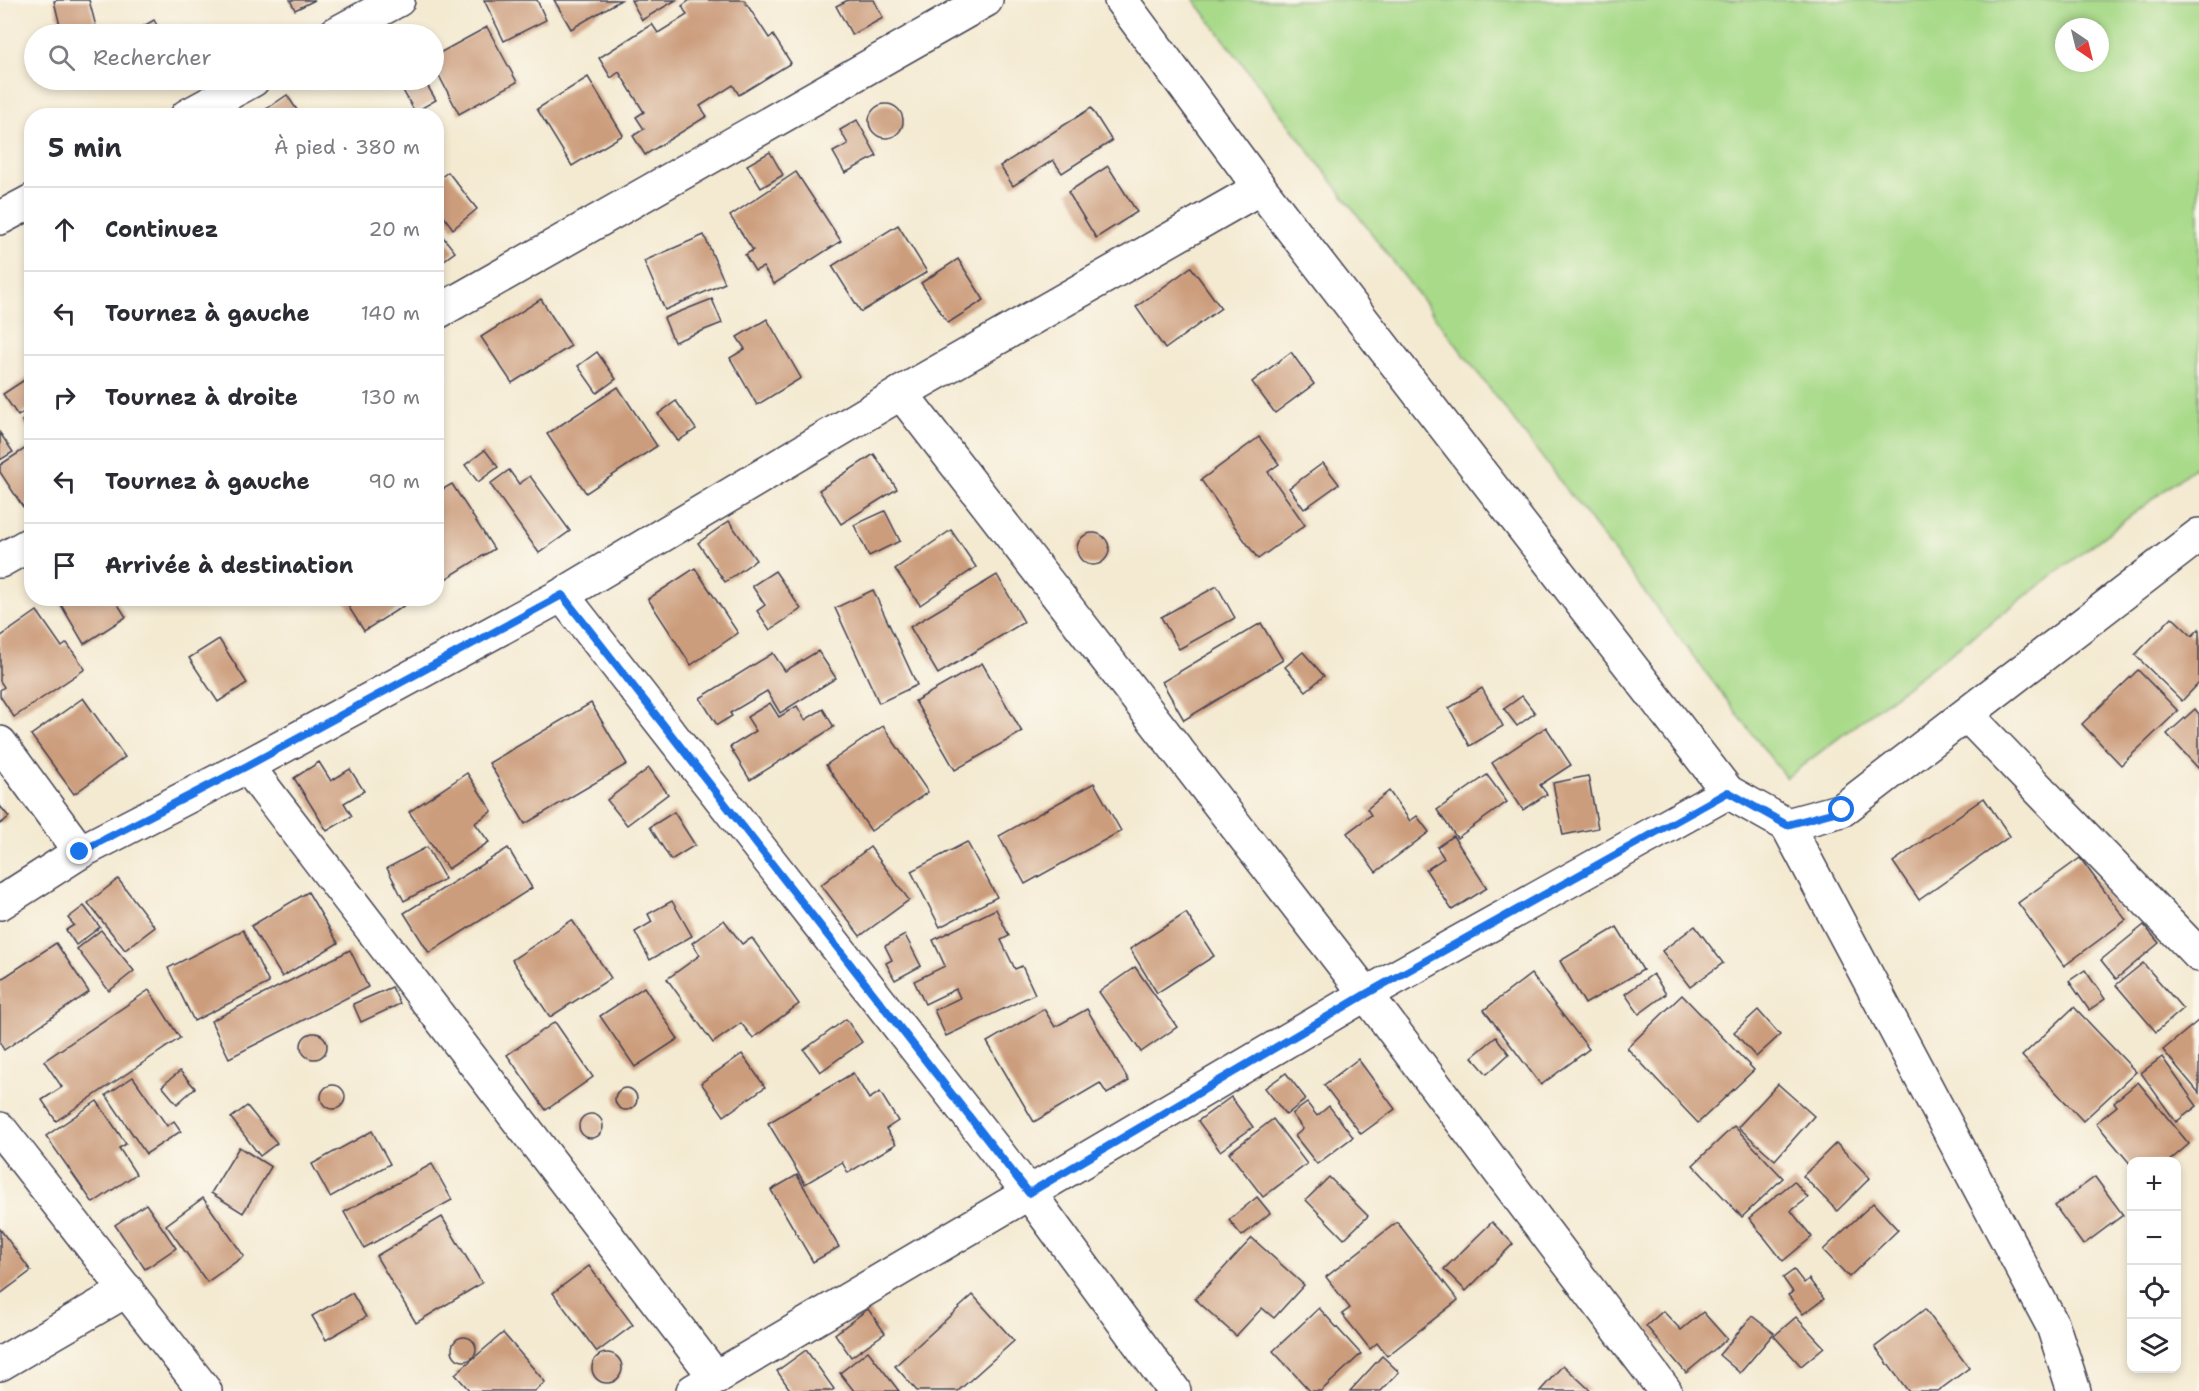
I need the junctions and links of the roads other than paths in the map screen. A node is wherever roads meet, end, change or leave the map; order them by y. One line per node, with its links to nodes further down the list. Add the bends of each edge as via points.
1 (398, 0): 4 (street)
2 (986, 0): 10 (street)
3 (1121, 0): 7 (street)
4 (354, 24)
5 (234, 90): 6 (street)
6 (201, 108)
7 (1260, 189): 11 (street); 19 (street)
8 (24, 205): 9 (street)
9 (0, 218)
10 (444, 308)
11 (901, 393): 15 (street); 24 (street)
12 (2199, 535): 16 (street)
13 (24, 548): 14 (street)
14 (0, 561)
15 (562, 595): 18 (street); 26 (street)
16 (1967, 715): 20 (street, via 1842,810); 23 (street)
17 (0, 743): 21 (street)
18 (247, 766): 21 (street); 29 (street)
19 (1728, 792): 20 (street); 24 (street)
20 (1787, 825): 33 (street, via 2053,1326)
21 (80, 852): 22 (street)
22 (0, 903)
23 (2199, 955)
24 (1366, 994): 26 (street); 32 (street)
25 (0, 1129): 27 (street)
26 (1029, 1193): 29 (street); 31 (street)
27 (128, 1290): 28 (street); 30 (street)
28 (0, 1364)
29 (705, 1385)
30 (206, 1391)
31 (1174, 1391)
32 (1665, 1391)
33 (2074, 1391)

